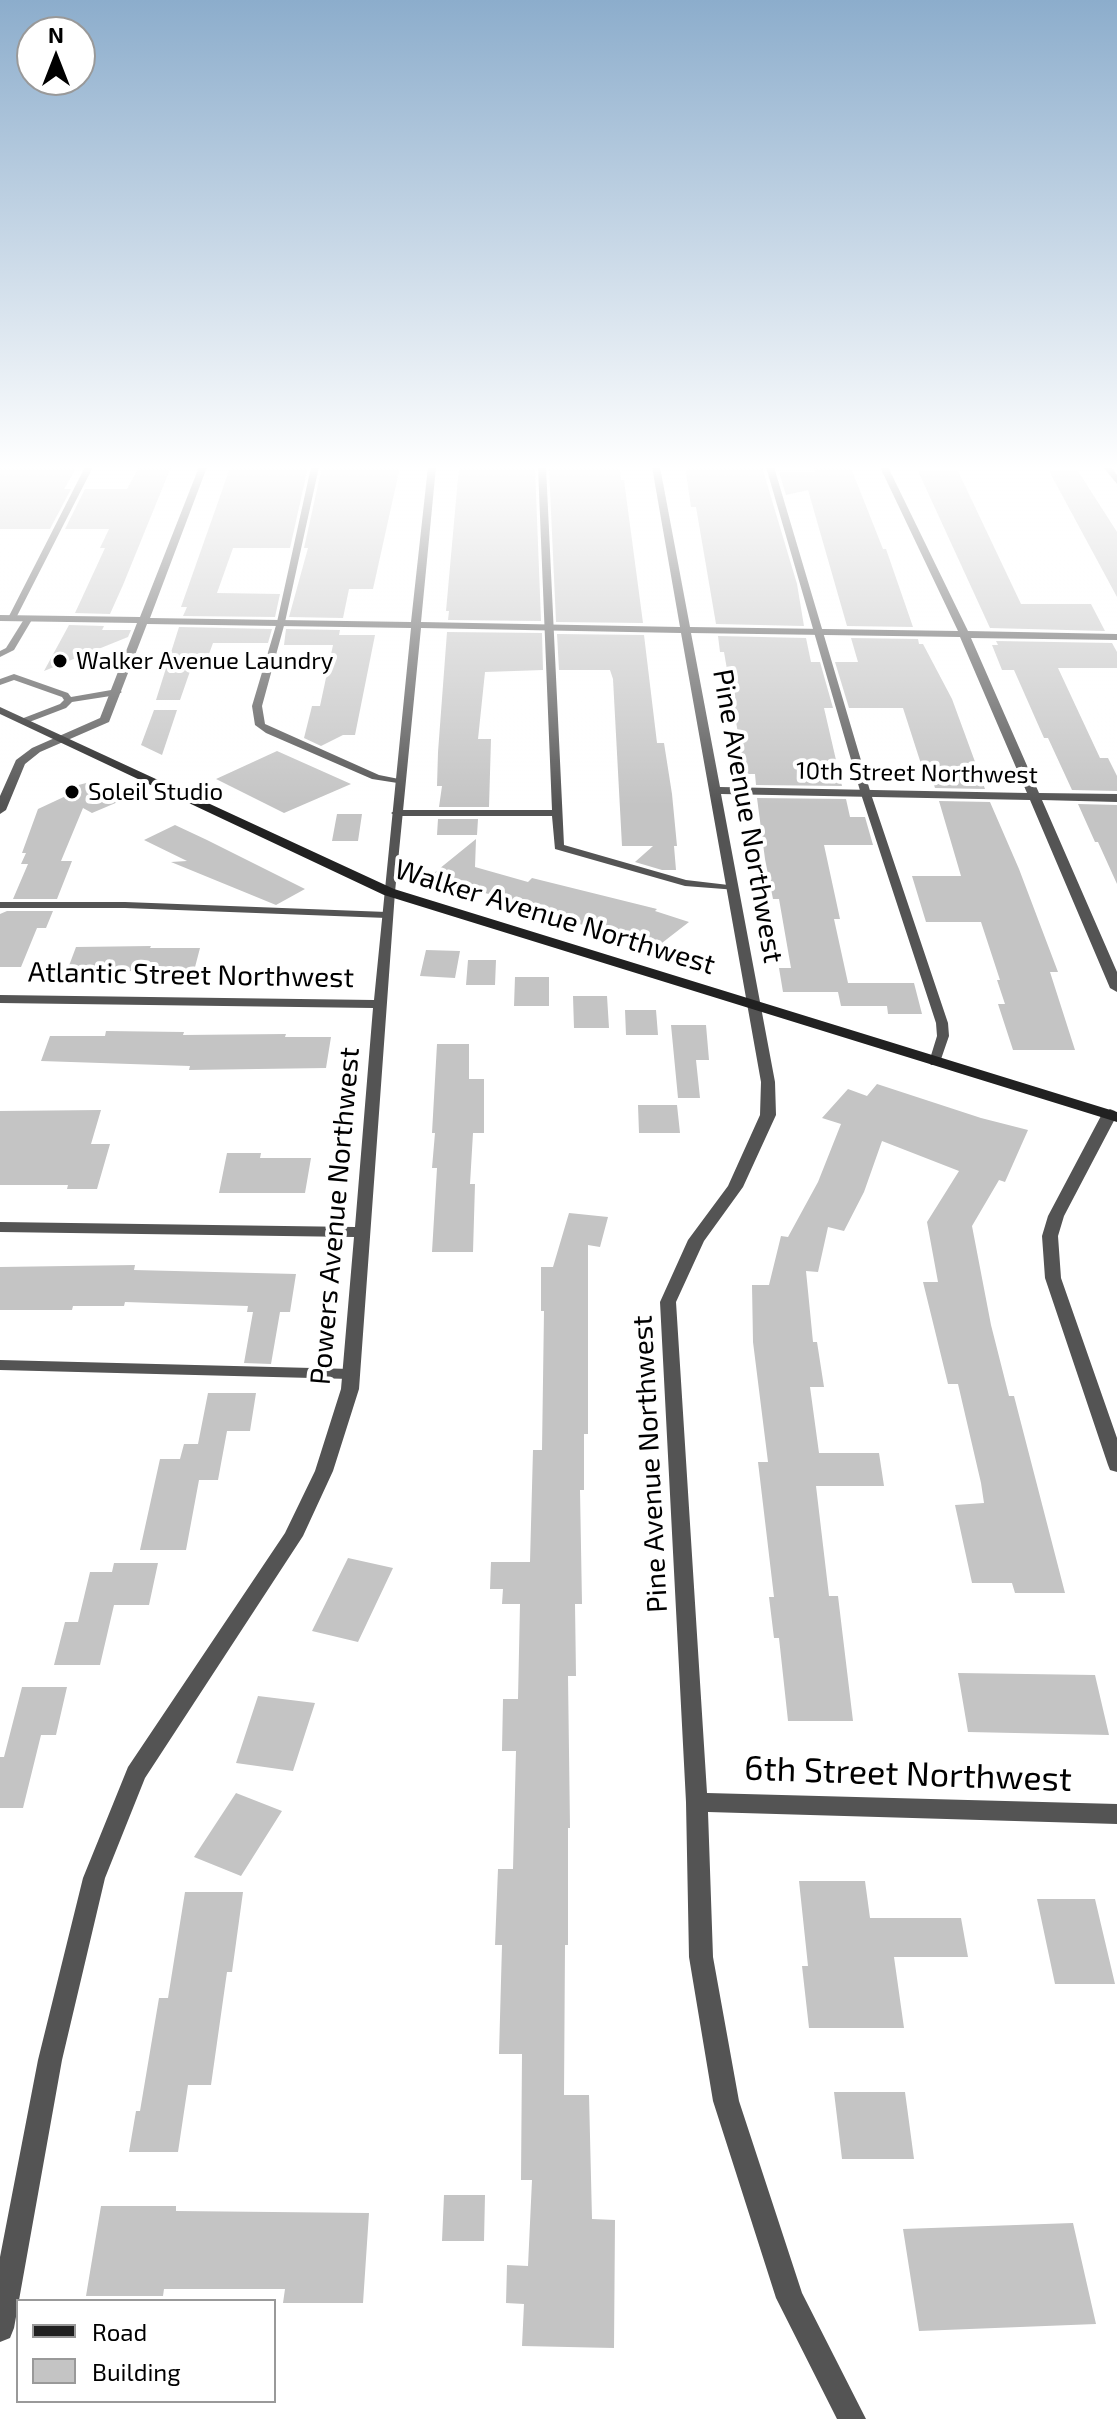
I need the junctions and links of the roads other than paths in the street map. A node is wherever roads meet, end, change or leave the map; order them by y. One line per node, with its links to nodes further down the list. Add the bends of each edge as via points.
1 (31, 580): 10 (lane)
2 (161, 580): 12 (street)
3 (290, 580): 13 (lane)
4 (420, 580): 14 (street, Powers Avenue Northwest)
5 (546, 580): 15 (lane)
6 (676, 580): 16 (street, Pine Avenue Northwest)
7 (804, 580): 17 (lane)
8 (938, 580): 18 (street)
9 (0, 618): 10 (street)
10 (12, 618): 11 (street)
11 (29, 618): 12 (street); 20 (lane, via 9,650)
12 (146, 619): 13 (street); 22 (street)
13 (281, 622): 14 (street); 27 (lane, via 257,706 260,725 376,777)
14 (415, 625): 15 (street); 27 (street, Powers Avenue Northwest)
15 (548, 627): 16 (street); 34 (lane)
16 (685, 629): 17 (street); 28 (street, Pine Avenue Northwest)
17 (820, 631): 18 (street); 29 (lane)
18 (964, 634): 19 (street); 31 (street)
19 (1117, 637)
20 (0, 654)
21 (0, 682): 23 (lane, via 14,677)
22 (117, 692): 23 (lane); 26 (street, via 105,720)
23 (69, 700): 25 (lane)
24 (0, 710): 25 (main road, Walker Avenue Northwest)
25 (24, 721): 26 (main road, Walker Avenue Northwest)
26 (63, 740): 32 (street, via 20,762); 36 (main road, Walker Avenue Northwest)
27 (400, 782): 33 (street, Powers Avenue Northwest)
28 (715, 790): 29 (street, 10th Street Northwest); 35 (street, Pine Avenue Northwest)
29 (866, 794): 31 (street, 10th Street Northwest); 44 (lane, via 942,1023)
30 (1117, 798): 31 (street, 10th Street Northwest)
31 (1034, 799): 39 (street)
32 (0, 810)
33 (396, 813): 34 (lane); 36 (street, Powers Avenue Northwest)
34 (556, 813): 35 (lane, via 559,847 685,883)
35 (733, 888): 43 (street, Pine Avenue Northwest)
36 (389, 892): 38 (street, Powers Avenue Northwest); 43 (main road, Walker Avenue Northwest)
37 (0, 905): 38 (lane)
38 (387, 915): 42 (street, Powers Avenue Northwest)
39 (1113, 970): 40 (street)
40 (1117, 988)
41 (0, 999): 42 (street, Atlantic Street Northwest)
42 (381, 1004): 47 (street, Powers Avenue Northwest)
43 (754, 1005): 44 (main road, Walker Avenue Northwest); 51 (street, Pine Avenue Northwest, via 768,1082 768,1115 735,1187 696,1240 668,1302)
44 (935, 1062): 45 (main road, Walker Avenue Northwest)
45 (1113, 1116): 50 (street, via 1050,1236 1053,1278)
46 (0, 1227): 47 (street)
47 (362, 1232): 49 (street, Powers Avenue Northwest)
48 (0, 1365): 49 (lane)
49 (351, 1374): 53 (street, Powers Avenue Northwest, via 324,1471 293,1536 136,1774 94,1878 50,2060)
50 (1117, 1465)
51 (697, 1802): 52 (street, 6th Street Northwest); 54 (street, Pine Avenue Northwest, via 701,1957 726,2101 790,2298)
52 (1117, 1814)
53 (0, 2328)
54 (852, 2419)

